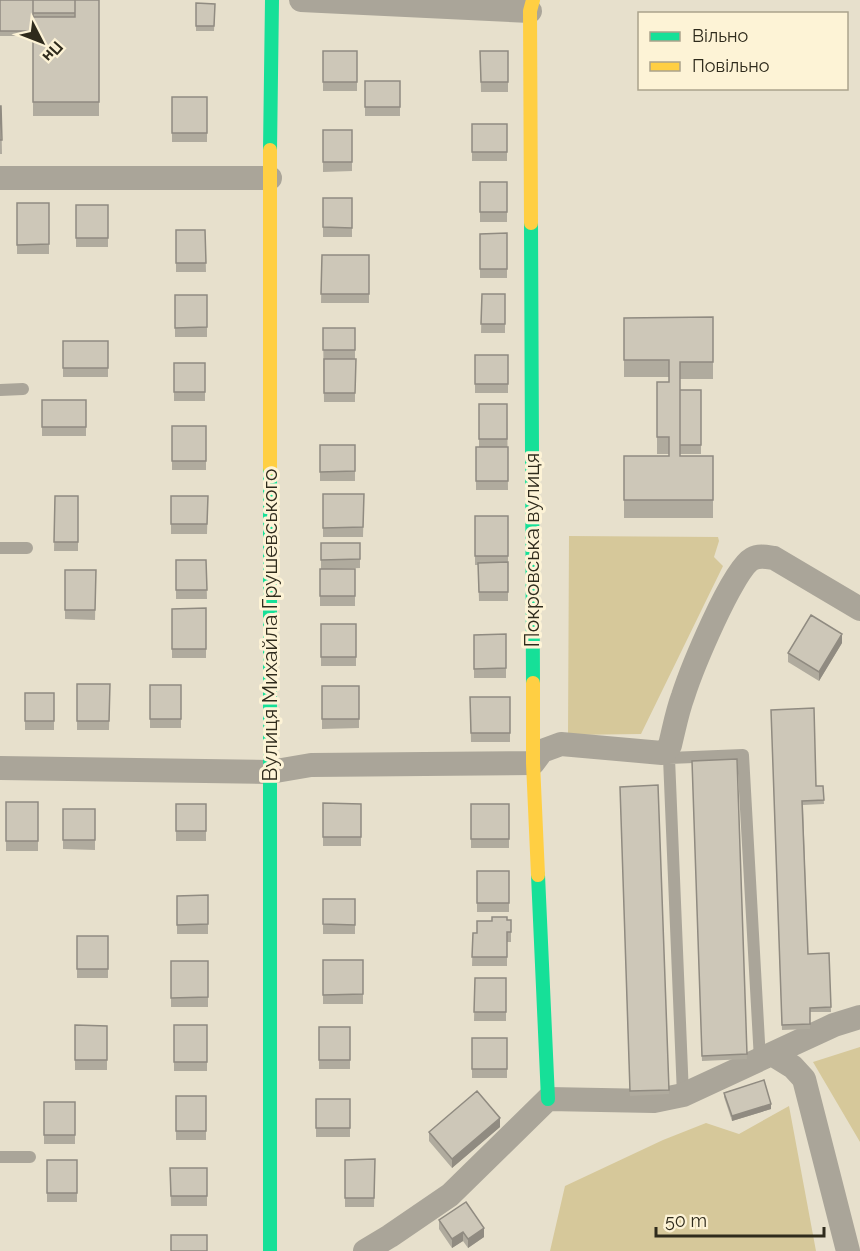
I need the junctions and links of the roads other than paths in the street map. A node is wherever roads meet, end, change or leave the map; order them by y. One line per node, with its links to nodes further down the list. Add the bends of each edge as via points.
1 (272, 0): 5 (street, Вулиця Михайла Грушевського)
2 (301, 0): 3 (street)
3 (531, 5): 12 (street, Покровська вулиця)
4 (0, 178): 5 (street)
5 (270, 178): 14 (street, Вулиця Михайла Грушевського)
6 (23, 389): 7 (lane)
7 (0, 390)
8 (0, 548): 9 (lane)
9 (27, 548)
10 (860, 609): 11 (street, via 774,558 751,559 727,591 683,696)
11 (667, 755): 12 (street, via 561,744 542,752); 16 (lane, via 743,755); 17 (lane)
12 (533, 763): 14 (street, via 311,765); 18 (street, Покровська вулиця)
13 (0, 768): 14 (street)
14 (270, 772): 21 (street, Вулиця Михайла Грушевського)
15 (860, 1017): 16 (street)
16 (766, 1057): 17 (street); 23 (street, via 793,1067 804,1079)
17 (683, 1095): 18 (street, via 654,1101)
18 (548, 1100): 22 (street, via 450,1195)
19 (0, 1157): 20 (lane)
20 (30, 1157)
21 (270, 1251)
22 (365, 1251)
23 (848, 1251)

